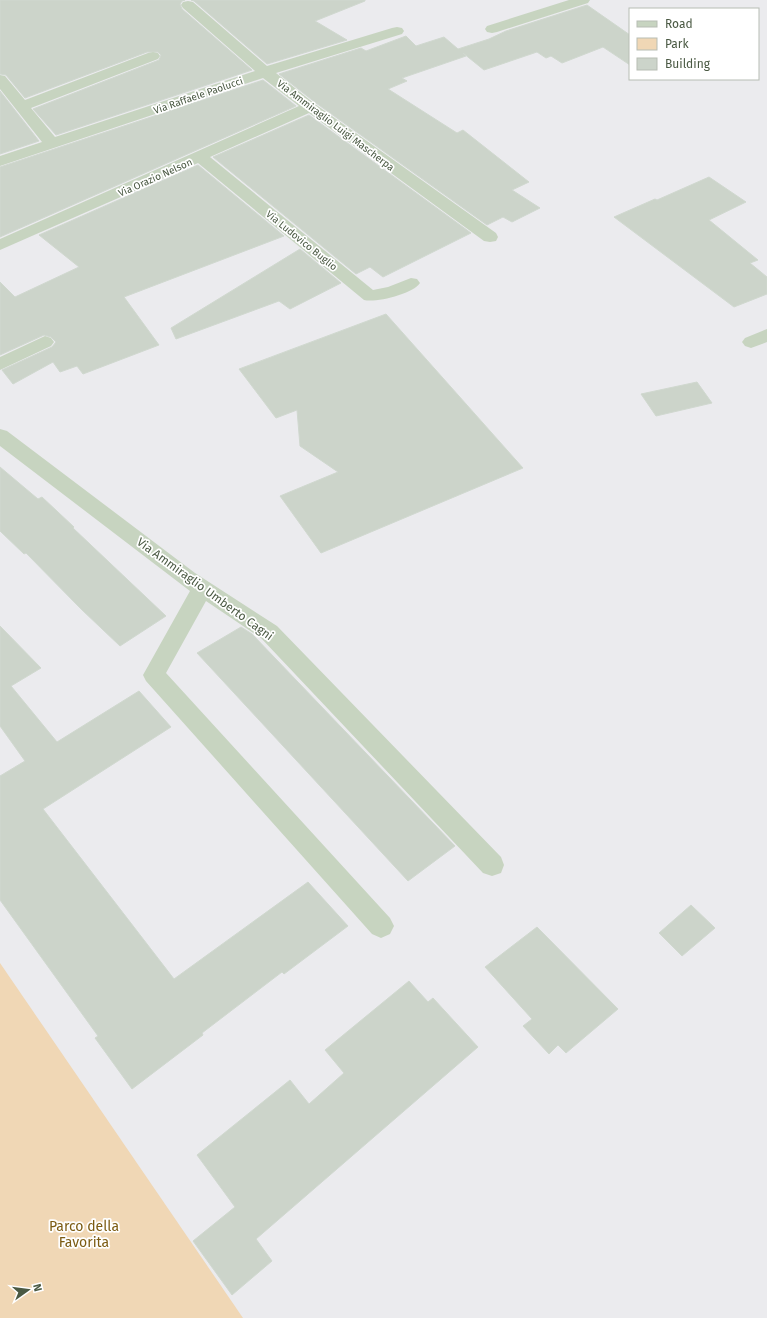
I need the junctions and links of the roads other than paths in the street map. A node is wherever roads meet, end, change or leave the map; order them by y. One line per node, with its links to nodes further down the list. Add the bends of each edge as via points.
1 (583, 0): 3 (street)
2 (188, 5): 6 (street, Via Ammiraglio Luigi Mascherpa)
3 (492, 29)
4 (397, 32): 6 (street, Via Raffaele Paolucci)
5 (153, 56): 8 (street)
6 (265, 72): 9 (street, Via Ammiraglio Luigi Mascherpa); 10 (street, Via Raffaele Paolucci)
7 (0, 79): 8 (street)
8 (22, 106): 10 (street)
9 (310, 107): 11 (street, Via Orazio Nelson); 13 (street, Via Ammiraglio Luigi Mascherpa)
10 (52, 144): 12 (street, Via Raffaele Paolucci)
11 (200, 157): 14 (street, Via Orazio Nelson); 15 (street, Via Ludovico Buglio, via 370,296)
12 (0, 161)
13 (490, 237)
14 (0, 245)
15 (411, 283)
16 (45, 342): 17 (street)
17 (0, 364)
18 (0, 436): 19 (street, Via Ammiraglio Umberto Cagni)
19 (202, 588): 20 (street, Via Ammiraglio Umberto Cagni, via 268,632); 21 (street, via 154,675)
20 (492, 865)
21 (381, 926)

